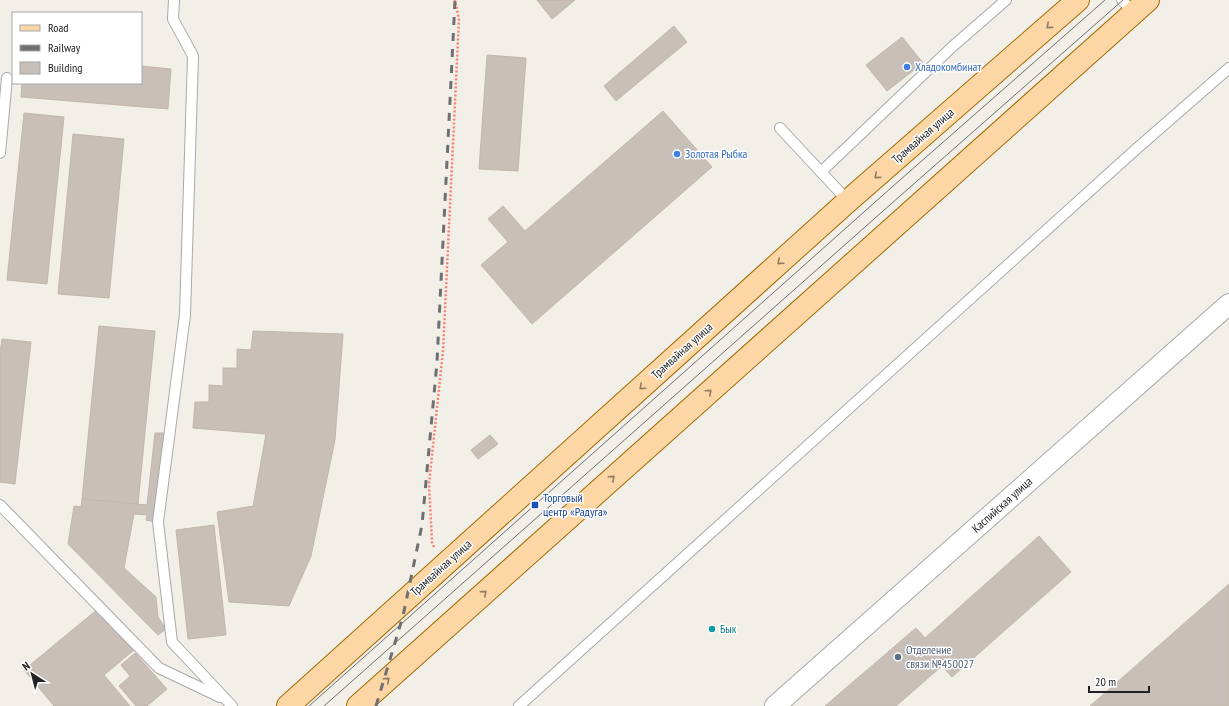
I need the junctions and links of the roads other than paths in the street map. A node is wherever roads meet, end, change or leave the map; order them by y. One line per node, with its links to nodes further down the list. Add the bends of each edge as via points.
1 (174, 0): 13 (lane, via 173,20 193,56 185,315 158,522 172,642)
2 (1006, 0): 9 (lane, via 952,47)
3 (1078, 0): 10 (main road, Трамвайная улица, one-way to 10)
4 (1134, 4): 15 (main road, one-way to 4)
5 (1229, 68): 16 (lane, via 1128,156)
6 (7, 78): 8 (lane)
7 (780, 128): 9 (lane)
8 (0, 152)
9 (821, 172): 10 (lane)
10 (848, 202): 14 (main road, Трамвайная улица, one-way to 14)
11 (1229, 304): 17 (street, Каспийская улица)
12 (0, 505): 13 (lane, via 159,668)
13 (229, 703)
14 (288, 706)
15 (358, 706)
16 (519, 706)
17 (775, 706)

